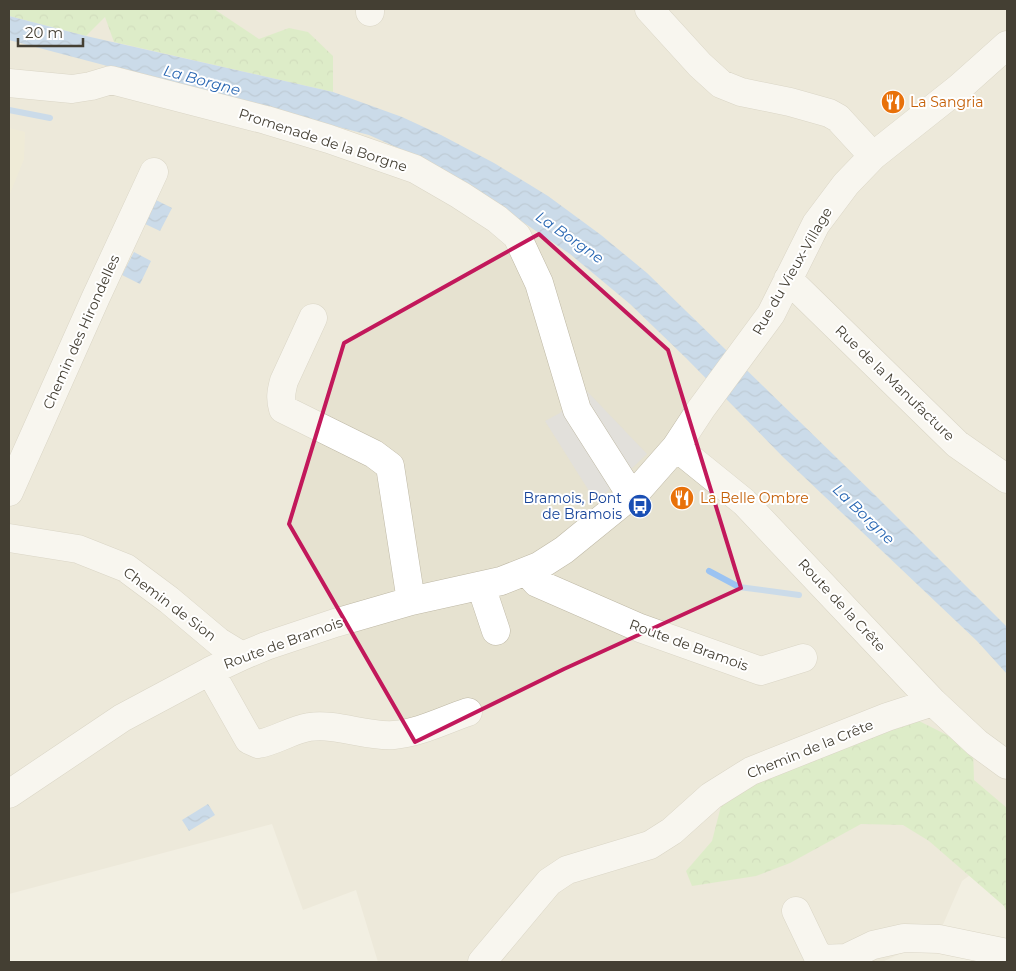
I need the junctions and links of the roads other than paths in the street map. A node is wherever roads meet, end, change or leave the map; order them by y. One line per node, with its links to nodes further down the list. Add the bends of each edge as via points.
1 (649, 9): 4 (street, via 721,84 741,92 829,113 838,118)
2 (1007, 45): 4 (street, Rue du Vieux-Village)
3 (9, 83): 12 (street, Promenade de la Borgne, via 72,88 111,80 266,120 415,169 497,219 517,236 539,283 577,410)
4 (873, 156): 6 (street, Rue du Vieux-Village, via 846,184 816,224)
5 (154, 172): 11 (street, Chemin des Hirondelles)
6 (788, 279): 8 (street, Rue du Vieux-Village, via 771,314); 10 (street, Rue de la Manufacture, via 957,444)
7 (313, 318): 16 (street, via 284,381 280,401 283,409 374,454 390,466)
8 (700, 409): 9 (street, Route de Bramois)
9 (676, 448): 12 (street, Route de Bramois); 21 (street, Route de la Crête, via 744,502)
10 (1007, 479)
11 (9, 492)
12 (631, 495): 14 (street, Route de Bramois, via 564,550)
13 (9, 538): 18 (street, Chemin de Sion, via 78,549 126,568 219,642)
14 (527, 572): 15 (street, Route de Bramois); 19 (street, Route de Bramois, via 537,583 640,628 761,671)
15 (481, 586): 16 (street, Route de Bramois); 17 (street)
16 (411, 601): 18 (street, Route de Bramois)
17 (496, 631)
18 (242, 656): 20 (street, Route de Bramois)
19 (803, 658)
20 (210, 671): 22 (street, via 249,740 258,744 309,727 337,727 393,735); 24 (street, Route de Bramois, via 122,718)
21 (932, 702): 23 (street, Route de la Crête); 27 (street, Chemin de la Crête, via 751,771 711,796 672,831 650,845 566,870 550,882)
22 (468, 712)
23 (1007, 765)
24 (9, 794)
25 (796, 911): 26 (street, via 819,959 846,958 873,945 904,938 939,939)
26 (1007, 953)
27 (482, 962)

